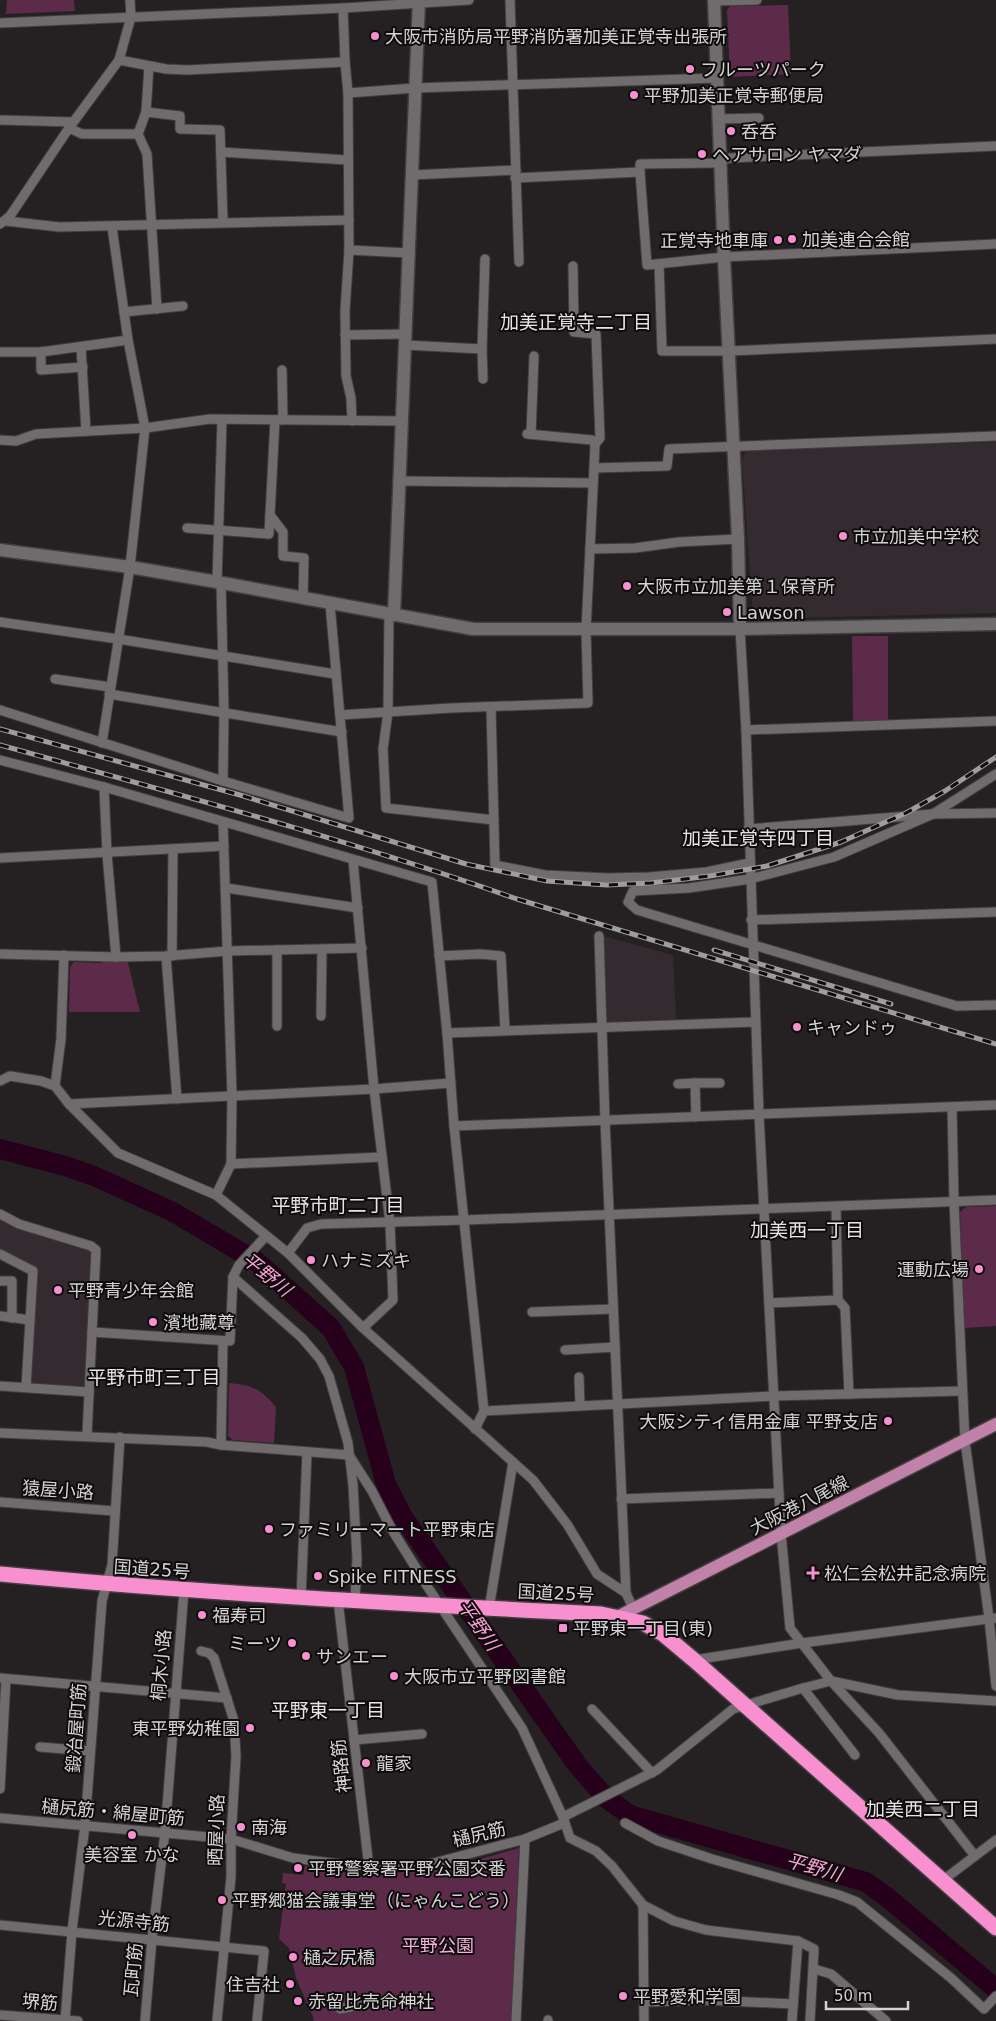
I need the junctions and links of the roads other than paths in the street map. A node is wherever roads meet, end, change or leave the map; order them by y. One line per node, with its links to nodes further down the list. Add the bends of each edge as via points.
1 (130, 0): 8 (street)
2 (469, 0): 6 (street)
3 (510, 0): 14 (street)
4 (757, 0): 5 (street)
5 (714, 1): 13 (street)
6 (419, 2): 7 (street); 15 (street)
7 (343, 8): 8 (street); 11 (street)
8 (130, 17): 9 (street); 10 (street)
9 (0, 23)
10 (119, 60): 12 (street); 21 (street)
11 (345, 62): 12 (street, via 187,70); 16 (street)
12 (149, 66): 17 (street)
13 (716, 78): 14 (street); 19 (street)
14 (513, 86): 15 (street); 28 (street)
15 (415, 88): 16 (street); 29 (street)
16 (348, 93): 25 (street)
17 (146, 112): 22 (street); 24 (street, via 180,116 180,129 220,130)
18 (759, 118): 19 (street)
19 (718, 119): 26 (street)
20 (0, 120): 21 (street)
21 (71, 125): 22 (street, via 82,134); 31 (street)
22 (138, 134): 33 (street, via 147,154)
23 (996, 146): 26 (street)
24 (221, 152): 25 (street); 32 (street)
25 (347, 160): 30 (street)
26 (720, 160): 27 (street, via 713,163 640,164); 38 (street)
27 (640, 172): 28 (street); 41 (street, via 647,265)
28 (516, 174): 29 (street); 40 (street)
29 (412, 175): 37 (street)
30 (349, 220): 32 (street); 36 (street)
31 (3, 222): 34 (street)
32 (223, 222): 33 (street)
33 (151, 224): 34 (street); 44 (street)
34 (112, 227): 45 (street)
35 (996, 244): 38 (street)
36 (349, 250): 37 (street); 46 (street)
37 (408, 253): 49 (street)
38 (724, 257): 41 (street); 52 (street)
39 (486, 259): 51 (street)
40 (519, 262)
41 (659, 264): 52 (street, via 662,352)
42 (573, 266): 67 (street, via 574,332 596,334 600,438)
43 (183, 306): 44 (street)
44 (157, 309): 45 (street)
45 (124, 312): 48 (street)
46 (345, 335): 49 (street); 61 (street)
47 (996, 339): 52 (street)
48 (128, 340): 50 (street); 63 (street)
49 (405, 340): 51 (street); 62 (street)
50 (81, 348): 54 (street); 56 (street)
51 (482, 348): 58 (street)
52 (729, 351): 68 (street)
53 (0, 352): 54 (street)
54 (41, 352): 56 (street, via 41,370)
55 (534, 356): 67 (street, via 529,434 592,440)
56 (82, 367): 64 (street)
57 (282, 370): 60 (street)
58 (483, 379)
59 (222, 420): 60 (street); 63 (street); 74 (street)
60 (279, 420): 61 (street); 72 (street)
61 (352, 421): 62 (street)
62 (402, 421): 70 (street)
63 (145, 428): 64 (street); 78 (street)
64 (86, 431): 66 (street, via 36,434 16,441)
65 (996, 436): 68 (street)
66 (0, 440)
67 (595, 444): 69 (street)
68 (733, 446): 69 (street, via 669,449 666,466); 75 (street)
69 (594, 468): 71 (street)
70 (400, 481): 71 (street); 82 (street)
71 (593, 483): 76 (street)
72 (270, 516): 74 (street, via 269,534); 80 (street, via 283,532 283,556 304,558)
73 (187, 528): 74 (street)
74 (218, 529): 79 (street)
75 (738, 539): 76 (street); 86 (street)
76 (590, 549): 85 (street)
77 (0, 550): 78 (street)
78 (130, 567): 79 (street); 87 (street)
79 (219, 582): 80 (street); 88 (street)
80 (303, 598): 81 (street)
81 (330, 604): 82 (street); 89 (street)
82 (391, 614): 85 (street, via 473,629); 95 (street)
83 (0, 622): 87 (street)
84 (996, 624): 86 (street)
85 (586, 630): 86 (street); 92 (street, via 588,703)
86 (740, 630): 98 (street)
87 (118, 639): 88 (street); 91 (street)
88 (223, 655): 89 (street); 94 (street)
89 (335, 674): 96 (street)
90 (54, 679): 91 (street)
91 (109, 690): 94 (street); 100 (street)
92 (491, 707): 95 (street); 107 (street)
93 (0, 710): 100 (street)
94 (224, 712): 99 (street); 103 (street)
95 (388, 712): 96 (street); 107 (street, via 383,749 386,808)
96 (340, 715): 99 (street)
97 (996, 721): 98 (street)
98 (746, 730): 109 (street)
99 (342, 732): 103 (street, via 349,818)
100 (102, 743): 103 (street)
101 (0, 760): 104 (street)
102 (996, 774): 106 (street)
103 (223, 781)
104 (104, 787): 108 (street); 112 (street)
105 (996, 813): 106 (street)
106 (933, 814): 109 (street); 116 (street, via 834,857)
107 (494, 820): 115 (street, via 495,865 545,875 649,877 707,872)
108 (223, 822): 110 (street); 114 (street)
109 (748, 829): 115 (street)
110 (224, 846): 111 (street); 117 (street)
111 (173, 849): 112 (street); 129 (street)
112 (107, 854): 113 (street); 131 (street)
113 (0, 858)
114 (353, 860): 118 (street); 130 (street, via 432,882)
115 (749, 863): 116 (street)
116 (750, 879): 120 (street); 122 (street, via 689,888 633,891 628,902 637,910)
117 (226, 888): 118 (street); 126 (street)
118 (358, 908): 123 (street)
119 (996, 912): 120 (street)
120 (751, 920): 122 (street)
121 (599, 936): 136 (street)
122 (752, 945): 132 (street, via 957,1006); 134 (street)
123 (362, 948): 124 (street); 145 (street)
124 (322, 949): 125 (street); 133 (street)
125 (277, 950): 126 (street); 135 (street)
126 (228, 951): 129 (street); 146 (street)
127 (0, 954): 128 (street)
128 (64, 955): 131 (street); 144 (street, via 61,1038)
129 (169, 956): 131 (street); 147 (street)
130 (440, 956): 137 (street, via 501,956); 138 (street)
131 (116, 957)
132 (996, 1005)
133 (321, 1016)
134 (755, 1022): 136 (street); 151 (street)
135 (277, 1026)
136 (602, 1027): 137 (street); 153 (street)
137 (505, 1030): 138 (street)
138 (447, 1033): 140 (street)
139 (0, 1081): 144 (street, via 10,1076)
140 (451, 1083): 145 (street); 154 (street)
141 (695, 1083): 142 (street); 143 (street); 152 (street)
142 (720, 1083)
143 (678, 1084)
144 (55, 1086): 148 (street)
145 (374, 1089): 146 (street); 155 (street)
146 (232, 1096): 147 (street); 156 (street)
147 (177, 1099): 148 (street)
148 (69, 1104): 157 (street, via 118,1153)
149 (996, 1105): 150 (street)
150 (952, 1106): 151 (street); 159 (street)
151 (759, 1115): 152 (street); 161 (street)
152 (696, 1117): 153 (street)
153 (605, 1120): 154 (street); 163 (street)
154 (454, 1126): 164 (street)
155 (382, 1158): 156 (street); 165 (street)
156 (231, 1164): 157 (street)
157 (216, 1195): 166 (street)
158 (996, 1200): 159 (street)
159 (954, 1202): 160 (street); 186 (street)
160 (836, 1207): 161 (street); 171 (street)
161 (765, 1209): 163 (street); 172 (street)
162 (0, 1214): 179 (street, via 19,1224 96,1250)
163 (610, 1214): 164 (street); 173 (street)
164 (465, 1220): 165 (street); 192 (street)
165 (390, 1223): 167 (street, via 321,1224 307,1228); 178 (street, via 393,1300)
166 (263, 1238): 167 (street); 169 (street, via 239,1265)
167 (288, 1253): 178 (street)
168 (0, 1254): 177 (street, via 33,1271)
169 (233, 1277): 180 (street, via 230,1340); 201 (street, via 302,1338 320,1359 329,1376)
170 (0, 1281): 176 (street, via 12,1281)
171 (838, 1300): 172 (street); 188 (street, via 845,1308)
172 (769, 1303): 189 (street)
173 (613, 1309): 174 (street); 181 (street)
174 (532, 1312)
175 (0, 1316): 176 (street)
176 (12, 1318): 177 (street)
177 (30, 1320): 185 (street)
178 (363, 1328): 194 (street)
179 (92, 1332): 180 (street); 187 (street)
180 (223, 1341): 199 (street)
181 (615, 1347): 182 (street); 190 (street)
182 (566, 1350)
183 (579, 1377): 191 (street)
184 (0, 1386): 185 (street)
185 (26, 1388): 187 (street)
186 (962, 1391): 188 (street); 198 (street)
187 (89, 1392): 196 (street)
188 (849, 1394): 189 (street)
189 (774, 1396): 190 (street); 203 (street)
190 (617, 1403): 191 (street); 204 (street)
191 (580, 1405): 192 (street)
192 (484, 1410): 194 (street)
193 (996, 1424): 198 (main road, 大阪港八尾線)
194 (476, 1429): 202 (street)
195 (0, 1433): 196 (street)
196 (87, 1436): 197 (street)
197 (120, 1437): 199 (street); 206 (street, 鍛冶屋町筋)
198 (965, 1441): 207 (main road, 大阪港八尾線); 219 (street)
199 (221, 1445): 200 (street)
200 (307, 1452): 201 (street); 212 (street)
201 (349, 1455): 214 (street, via 356,1532); 215 (street)
202 (513, 1462): 211 (street, via 533,1480 567,1524 597,1574); 217 (street)
203 (779, 1493): 204 (street); 207 (street)
204 (621, 1498): 211 (street)
205 (0, 1502): 206 (street, 猿屋小路)
206 (114, 1511): 209 (street, 鍛冶屋町筋, via 112,1565)
207 (781, 1533): 216 (main road, 大阪港八尾線); 220 (street, via 790,1628)
208 (0, 1574): 209 (highway, 国道25号)
209 (106, 1584): 210 (highway, 国道25号); 225 (street, 鍛冶屋町筋)
210 (184, 1590): 212 (highway, 国道25号); 228 (street, 桐木小路)
211 (626, 1593): 216 (street)
212 (300, 1599): 213 (highway, 国道25号)
213 (338, 1600): 214 (highway, 国道25号); 234 (street, 神路筋)
214 (355, 1601): 215 (highway, 国道25号)
215 (440, 1607): 217 (highway, 国道25号); 241 (street, via 522,1728)
216 (633, 1608): 218 (main road, 大阪港八尾線)
217 (489, 1609): 218 (highway, 国道25号)
218 (617, 1616): 222 (highway, 国道25号, via 644,1623)
219 (993, 1618): 220 (street); 226 (street)
220 (802, 1643): 222 (street); 224 (street)
221 (200, 1651): 229 (street, 晒屋小路, via 214,1658)
222 (694, 1660): 231 (highway, 国道25号)
223 (3, 1678): 225 (street); 239 (street)
224 (831, 1681): 227 (street, 樋尻筋); 230 (street, via 898,1695); 248 (street, via 879,1733)
225 (95, 1685): 228 (street); 236 (street, 鍛冶屋町筋)
226 (996, 1686)
227 (803, 1688): 231 (street, 樋尻筋); 237 (street)
228 (176, 1693): 229 (street); 244 (street, 桐木小路)
229 (227, 1698): 245 (street, 晒屋小路, via 234,1721 236,1756)
230 (996, 1701)
231 (744, 1705): 238 (street, 樋尻筋, via 733,1709); 250 (highway, 国道25号)
232 (592, 1709): 238 (street)
233 (422, 1734): 234 (street)
234 (354, 1740): 249 (street, 神路筋)
235 (40, 1747): 236 (street)
236 (90, 1751): 243 (street, 鍛冶屋町筋)
237 (855, 1755)
238 (652, 1773): 241 (street, 樋尻筋, via 590,1802)
239 (0, 1788)
240 (0, 1818): 243 (street, 樋尻筋・綿屋町筋)
241 (564, 1820): 246 (street, 樋尻筋); 251 (street, via 570,1838 596,1851)
242 (626, 1823): 259 (street, via 658,1841 857,1902 984,2009)
243 (85, 1825): 244 (street, 樋尻筋・綿屋町筋); 254 (street, 鍛冶屋町筋)
244 (165, 1832): 245 (street, 樋尻筋・綿屋町筋); 255 (street, 瓦町筋)
245 (231, 1839): 249 (street, 樋尻筋・綿屋町筋, via 293,1858); 257 (street, 晒屋小路)
246 (526, 1839): 249 (street, 樋尻筋, via 430,1864); 270 (street)
247 (996, 1840): 248 (street)
248 (975, 1856): 250 (street)
249 (369, 1868)
250 (942, 1881): 253 (highway, 国道25号)
251 (643, 1905): 256 (street, via 674,1921 706,1930); 261 (street)
252 (0, 1925): 254 (street, 光源寺筋)
253 (996, 1928)
254 (72, 1931): 255 (street, 光源寺筋); 265 (street, 鍛冶屋町筋)
255 (152, 1939): 257 (street, 光源寺筋); 267 (street, 瓦町筋)
256 (798, 1942): 258 (street, via 814,1949); 262 (street)
257 (224, 1947): 268 (street, 晒屋小路); 269 (street, 光源寺筋, via 264,1951)
258 (814, 1969): 273 (street); 274 (street, via 832,1974)
259 (996, 1996)
260 (376, 2002): 263 (street)
261 (645, 2002): 262 (street, via 707,2000); 271 (street)
262 (793, 2004): 272 (street)
263 (340, 2009)
264 (0, 2015): 265 (street, 堺筋)
265 (65, 2020): 266 (street, 堺筋)
266 (78, 2021)
267 (145, 2021)
268 (217, 2021)
269 (257, 2021)
270 (516, 2021)
271 (644, 2021)
272 (792, 2021)
273 (810, 2021)
274 (886, 2021)

